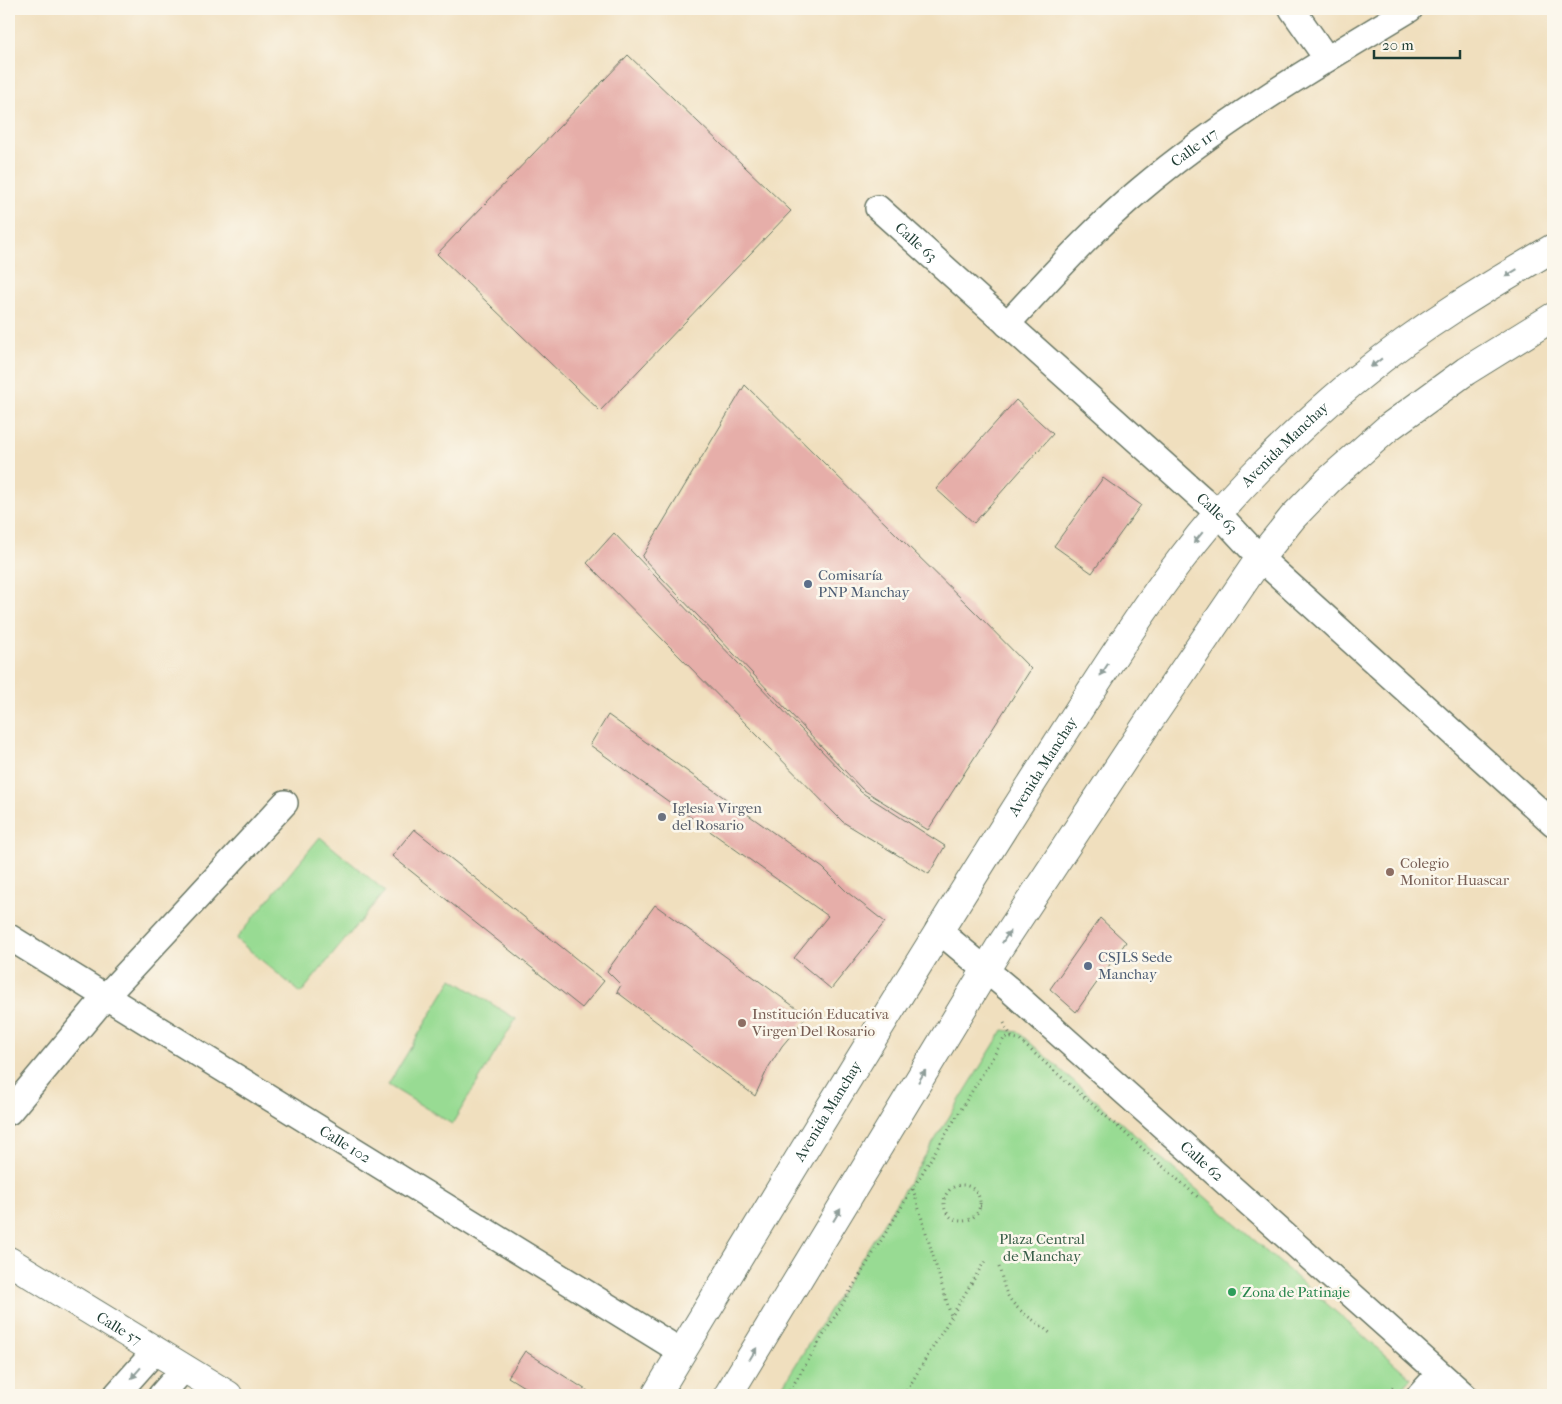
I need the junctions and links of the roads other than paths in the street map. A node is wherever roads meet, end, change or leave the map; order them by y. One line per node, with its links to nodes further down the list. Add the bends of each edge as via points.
1 (1292, 9): 3 (street)
2 (1410, 9): 3 (street, Calle 117)
3 (1327, 59): 7 (street, Calle 117, via 1232,120 1139,191)
4 (878, 208): 7 (street, Calle 63)
5 (1553, 248): 8 (street, Avenida Manchay, one-way to 8, via 1418,332 1362,374 1256,472)
6 (1553, 318): 9 (street, via 1466,371 1389,427 1329,480)
7 (1007, 324): 8 (street, Calle 63)
8 (1218, 513): 9 (street, Calle 63); 12 (street, Avenida Manchay, one-way to 12, via 1147,605)
9 (1260, 558): 11 (street, Calle 63); 14 (street, one-way to 9, via 1148,721)
10 (285, 803): 15 (street)
11 (1553, 823)
12 (938, 930): 14 (street, Calle 62); 19 (street, Avenida Manchay)
13 (9, 937): 15 (street, Calle 102)
14 (986, 970): 21 (street, Calle 62); 26 (street, one-way to 14)
15 (106, 996): 16 (street); 19 (street, Calle 102)
16 (9, 1112)
17 (9, 1261): 18 (street, Calle 57)
18 (156, 1350): 20 (street, Calle 57); 22 (street, one-way to 22)
19 (682, 1352): 25 (street, Avenida Manchay)
20 (185, 1368): 23 (street); 24 (street, Calle 57)
21 (1439, 1374): 27 (street); 28 (street, Calle 62)
22 (116, 1395)
23 (161, 1395)
24 (228, 1395)
25 (656, 1395)
26 (728, 1395)
27 (1420, 1395)
28 (1464, 1395)

